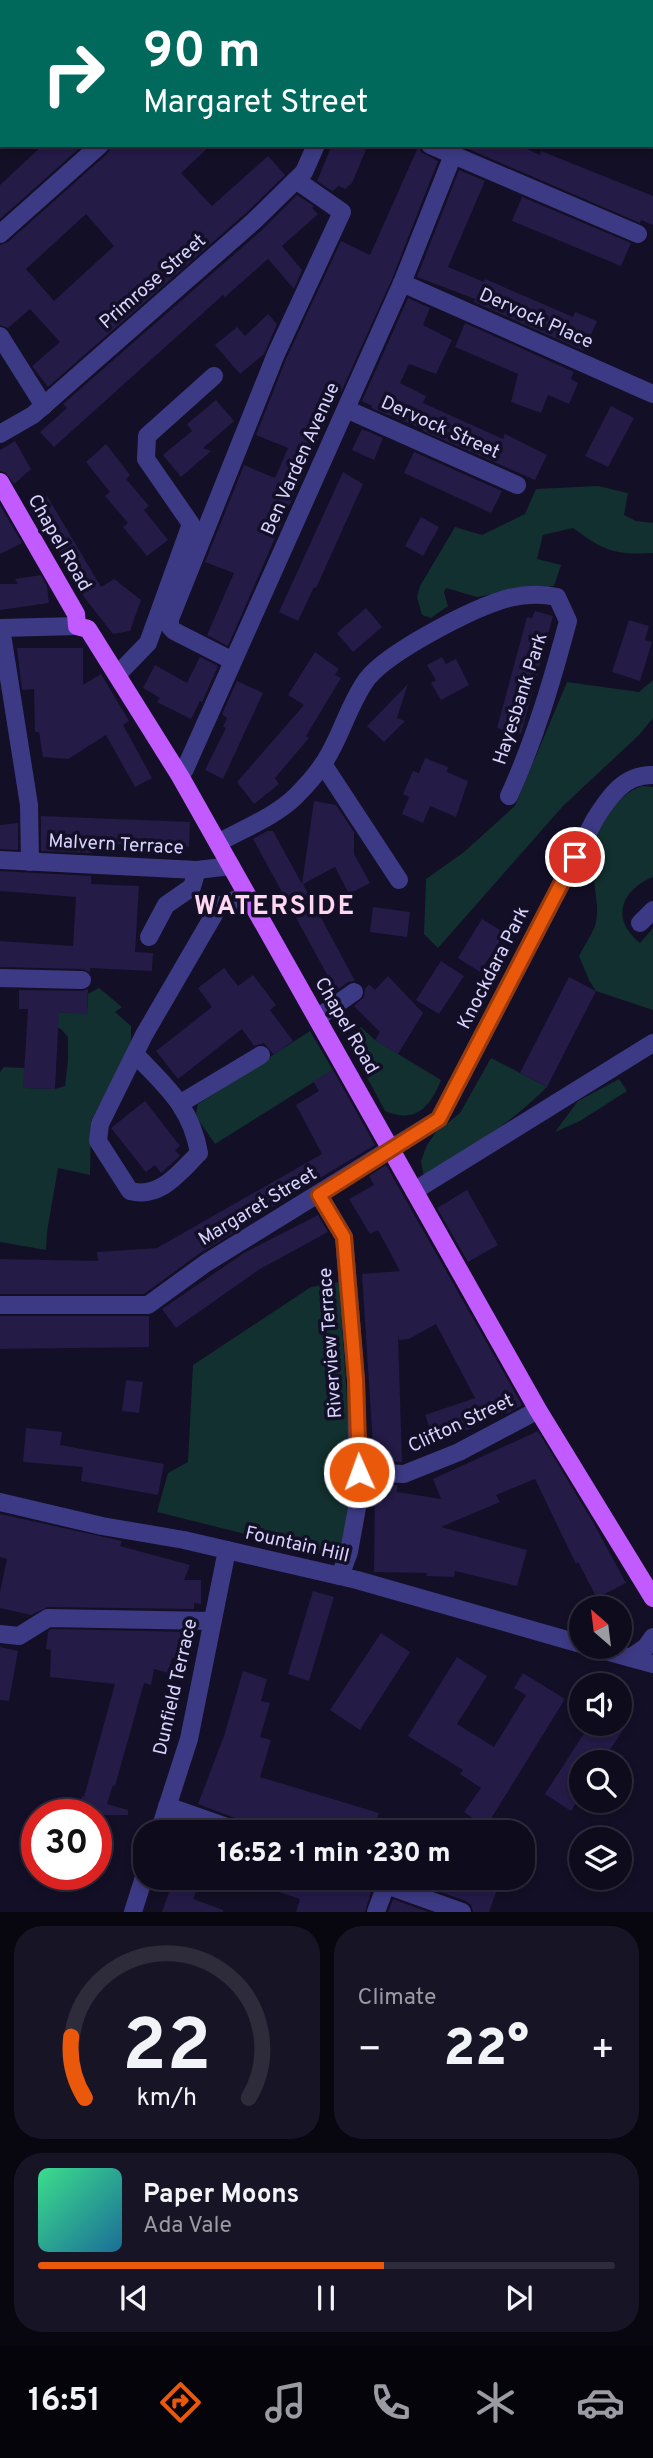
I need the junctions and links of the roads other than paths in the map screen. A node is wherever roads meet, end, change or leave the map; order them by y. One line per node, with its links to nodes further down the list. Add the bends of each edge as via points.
1 (98, 147): 6 (street)
2 (315, 147): 5 (street, Primrose Street)
3 (435, 147): 4 (street)
4 (453, 155): 7 (street); 8 (street, Ben Varden Avenue)
5 (296, 180): 12 (street, Primrose Street); 19 (street, via 342,212 276,354 170,619 174,631)
6 (0, 234)
7 (638, 234)
8 (402, 283): 11 (street, Dervock Place); 13 (street, Ben Varden Avenue)
9 (0, 336): 12 (street)
10 (214, 376): 20 (street, via 146,436 146,459 191,524 148,643)
11 (653, 394)
12 (44, 406): 14 (street, Primrose Street)
13 (346, 409): 16 (street, Dervock Street); 19 (street, Ben Varden Avenue)
14 (0, 434)
15 (0, 482): 17 (main road, Chapel Road, via 76,614)
16 (517, 485)
17 (77, 626): 18 (street); 20 (main road, Chapel Road, via 88,629)
18 (0, 628): 27 (street, via 29,805)
19 (233, 661): 23 (street, Ben Varden Avenue)
20 (117, 675): 23 (main road, Chapel Road)
21 (323, 764): 24 (street, Hayesbank Park, via 368,678 388,660 468,614 508,598 539,593 557,597 568,621 537,727); 25 (street, Hayesbank Park, via 295,797); 30 (street)
22 (653, 775): 41 (street, Knockdara Park, via 636,776 612,793 439,1119)
23 (180, 776): 25 (main road, Chapel Road)
24 (509, 796)
25 (218, 843): 28 (main road, Chapel Road)
26 (0, 860): 27 (street, Malvern Terrace)
27 (30, 862): 29 (street, Malvern Terrace)
28 (231, 866): 29 (street, Malvern Terrace); 31 (main road, Chapel Road)
29 (197, 870): 32 (street, via 192,887 166,905)
30 (399, 880)
31 (247, 895): 36 (main road, Chapel Road); 38 (street, via 219,906)
32 (149, 937)
33 (0, 978): 34 (street)
34 (82, 980)
35 (354, 992): 36 (street)
36 (317, 1017): 41 (main road, Chapel Road)
37 (653, 1044): 42 (street)
38 (135, 1054): 40 (street); 40 (street, via 100,1124 98,1141 130,1191 144,1194 159,1189 199,1153 196,1134)
39 (261, 1055): 40 (street)
40 (181, 1103)
41 (392, 1149): 42 (main road, Chapel Road); 43 (street, Margaret Street)
42 (414, 1191): 45 (main road, Chapel Road)
43 (319, 1195): 44 (street, Margaret Street, via 206,1263 148,1305); 46 (street, Riverview Terrace, via 344,1237)
44 (0, 1305)
45 (538, 1410): 46 (street, Clifton Street, via 459,1452 404,1474); 50 (main road, Chapel Road)
46 (359, 1472): 49 (street, Riverview Terrace, via 349,1552)
47 (0, 1502): 48 (street, Fountain Hill)
48 (227, 1550): 49 (street, Fountain Hill); 51 (street, Dunfield Terrace)
49 (340, 1576): 54 (street, Fountain Hill)
50 (653, 1598)
51 (212, 1621): 52 (street, via 48,1618 19,1636); 58 (street, Dunfield Terrace, via 189,1739)
52 (0, 1634)
53 (653, 1637): 55 (street)
54 (569, 1640)
55 (632, 1657)
56 (632, 1659): 57 (street)
57 (653, 1664)
58 (167, 1806): 59 (street, Dunfield Terrace); 60 (street)
59 (163, 1820)
60 (207, 1820)
61 (140, 1890): 64 (street)
62 (384, 1890): 65 (street)
63 (400, 1890): 66 (street)
64 (133, 1912)
65 (376, 1912)
66 (462, 1912)

